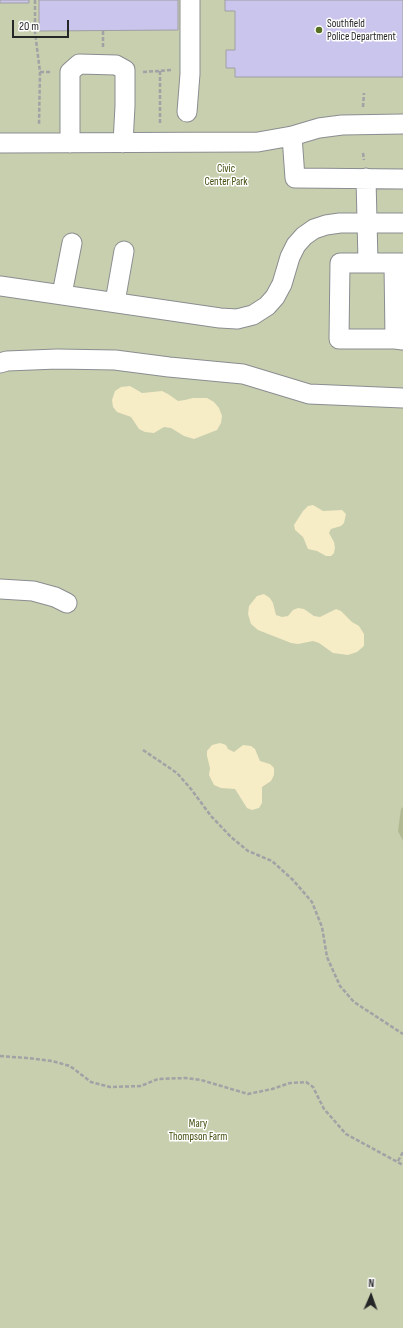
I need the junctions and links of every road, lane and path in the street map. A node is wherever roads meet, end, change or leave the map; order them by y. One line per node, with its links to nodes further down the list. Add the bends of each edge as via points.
1 (35, 0): 13 (path, via 35,32 40,72)
2 (190, 0): 7 (street)
3 (103, 30): 4 (path)
4 (103, 54)
5 (160, 71): 10 (path)
6 (364, 94): 8 (path)
7 (192, 101)
8 (363, 104)
9 (403, 124): 11 (street, via 342,125 319,128)
10 (160, 130)
11 (292, 136): 15 (street, via 258,142); 16 (street, via 295,178)
12 (0, 143): 13 (street)
13 (40, 143): 14 (street)
14 (70, 143): 15 (street); 15 (street, via 70,72 79,64 116,65 125,70)
15 (123, 143)
16 (366, 178): 17 (street); 18 (street)
17 (403, 178)
18 (366, 223): 19 (street); 22 (street); 26 (street, via 326,225 304,236 290,257 275,297 253,315 220,318)
19 (403, 223)
20 (72, 243): 25 (street)
21 (124, 251): 26 (street)
22 (368, 263): 23 (street); 27 (street, via 340,263 339,339)
23 (399, 263): 27 (street)
24 (0, 286): 25 (street)
25 (62, 294): 26 (street)
26 (115, 302)
27 (399, 340)
28 (0, 363): 29 (street, via 57,359 115,360 244,374 309,394)
29 (403, 398)
30 (0, 590): 31 (street, via 33,591)
31 (68, 603)
32 (143, 750): 33 (path, via 177,773 231,837 248,851 272,861 293,880 312,902 322,927 327,957 340,986 354,1002)
33 (403, 1034)
34 (0, 1056): 36 (path, via 52,1061 70,1066 92,1082 110,1087 140,1086 158,1079 185,1078 248,1094 290,1083 306,1082 313,1087 324,1109 346,1134)
35 (403, 1152): 36 (path)
36 (398, 1161): 37 (path)
37 (403, 1165)

